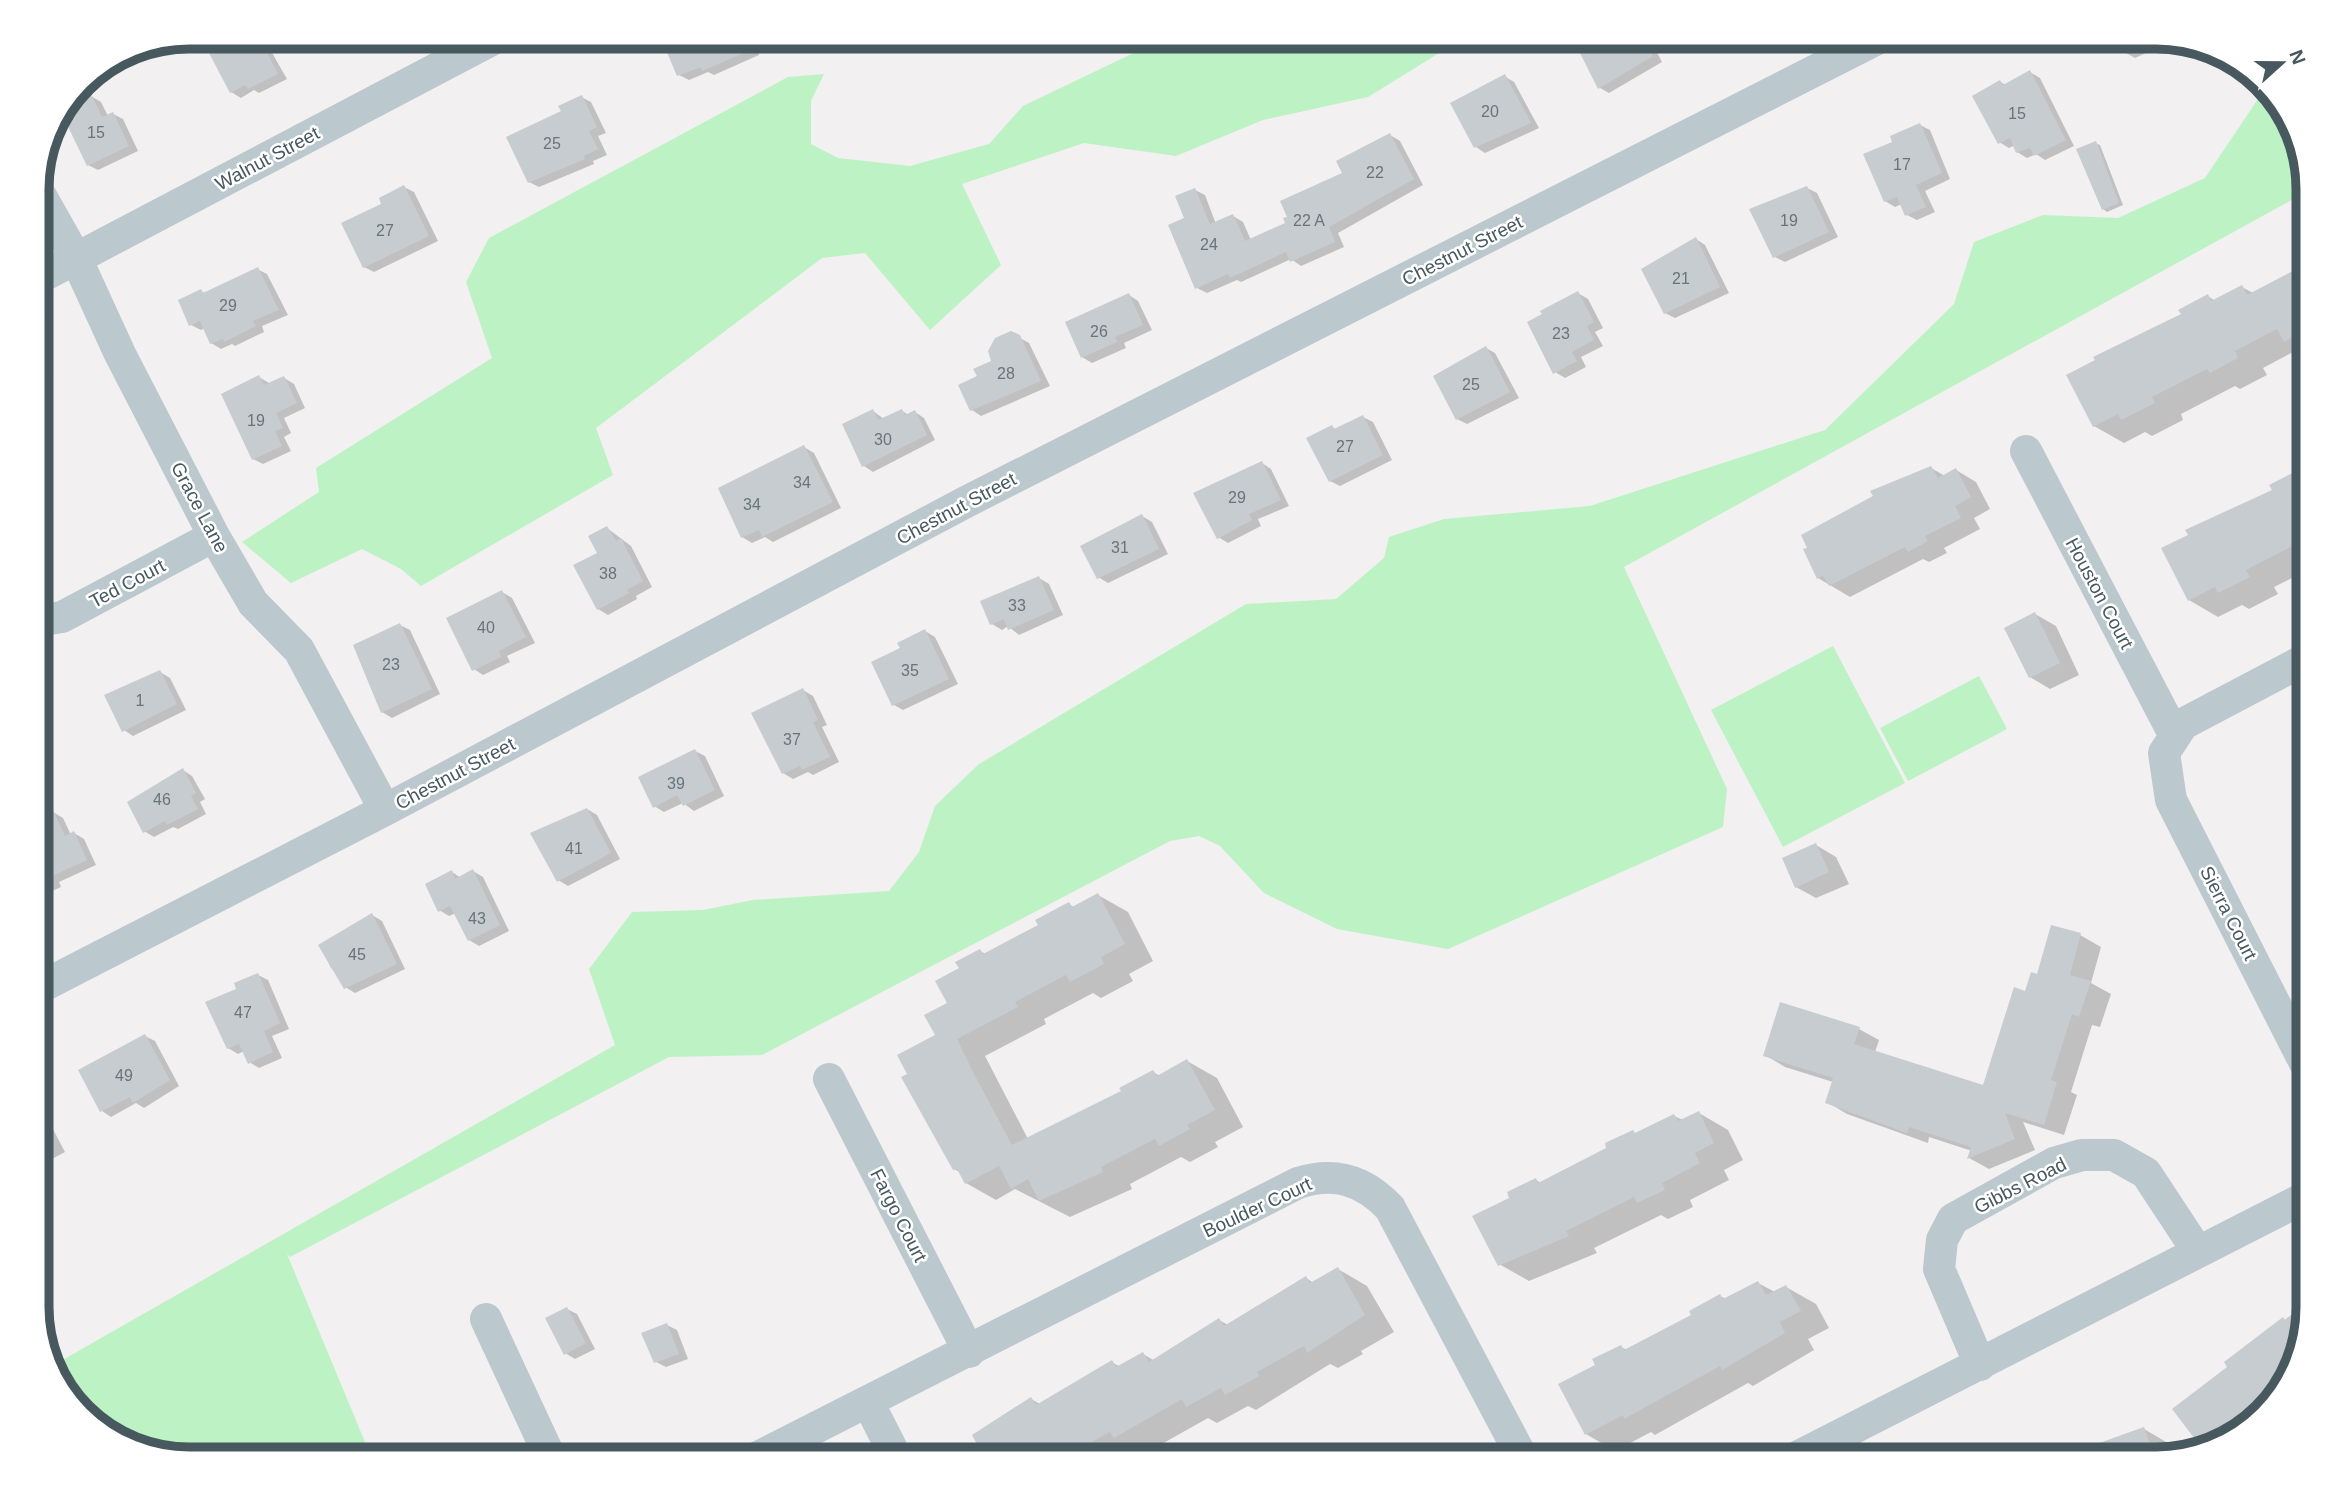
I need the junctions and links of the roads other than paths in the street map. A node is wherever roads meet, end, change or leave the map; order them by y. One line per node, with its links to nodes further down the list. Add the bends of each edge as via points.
1 (474, 49): 4 (street, Walnut Street)
2 (1857, 49): 11 (street, Chestnut Street, via 964,503)
3 (49, 210): 4 (street, Grace Lane)
4 (76, 258): 5 (street, Walnut Street); 7 (street, Grace Lane)
5 (49, 273)
6 (2026, 451): 10 (street, Houston Court)
7 (214, 536): 8 (street, Ted Court, via 62,617); 11 (street, Grace Lane, via 253,603 299,650)
8 (49, 619)
9 (2296, 664): 10 (street, via 2183,724)
10 (2169, 745): 13 (street, Sierra Court, via 2171,800)
11 (385, 810): 12 (street, Chestnut Street)
12 (49, 983)
13 (2296, 1045)
14 (829, 1079): 18 (street, Fargo Court)
15 (2296, 1202): 16 (street)
16 (2198, 1252): 19 (street); 19 (street, Gibbs Road, via 2146,1173 2115,1155 2082,1155 2054,1163 1953,1219 1942,1240 1939,1269)
17 (486, 1319): 21 (street)
18 (969, 1352): 20 (street, Boulder Court); 24 (street, Boulder Court, via 1298,1183 1339,1177 1366,1186 1390,1208)
19 (1980, 1365): 25 (street)
20 (868, 1402): 22 (street, Boulder Court); 23 (street)
21 (545, 1447)
22 (778, 1447)
23 (891, 1447)
24 (1517, 1447)
25 (1817, 1447)

